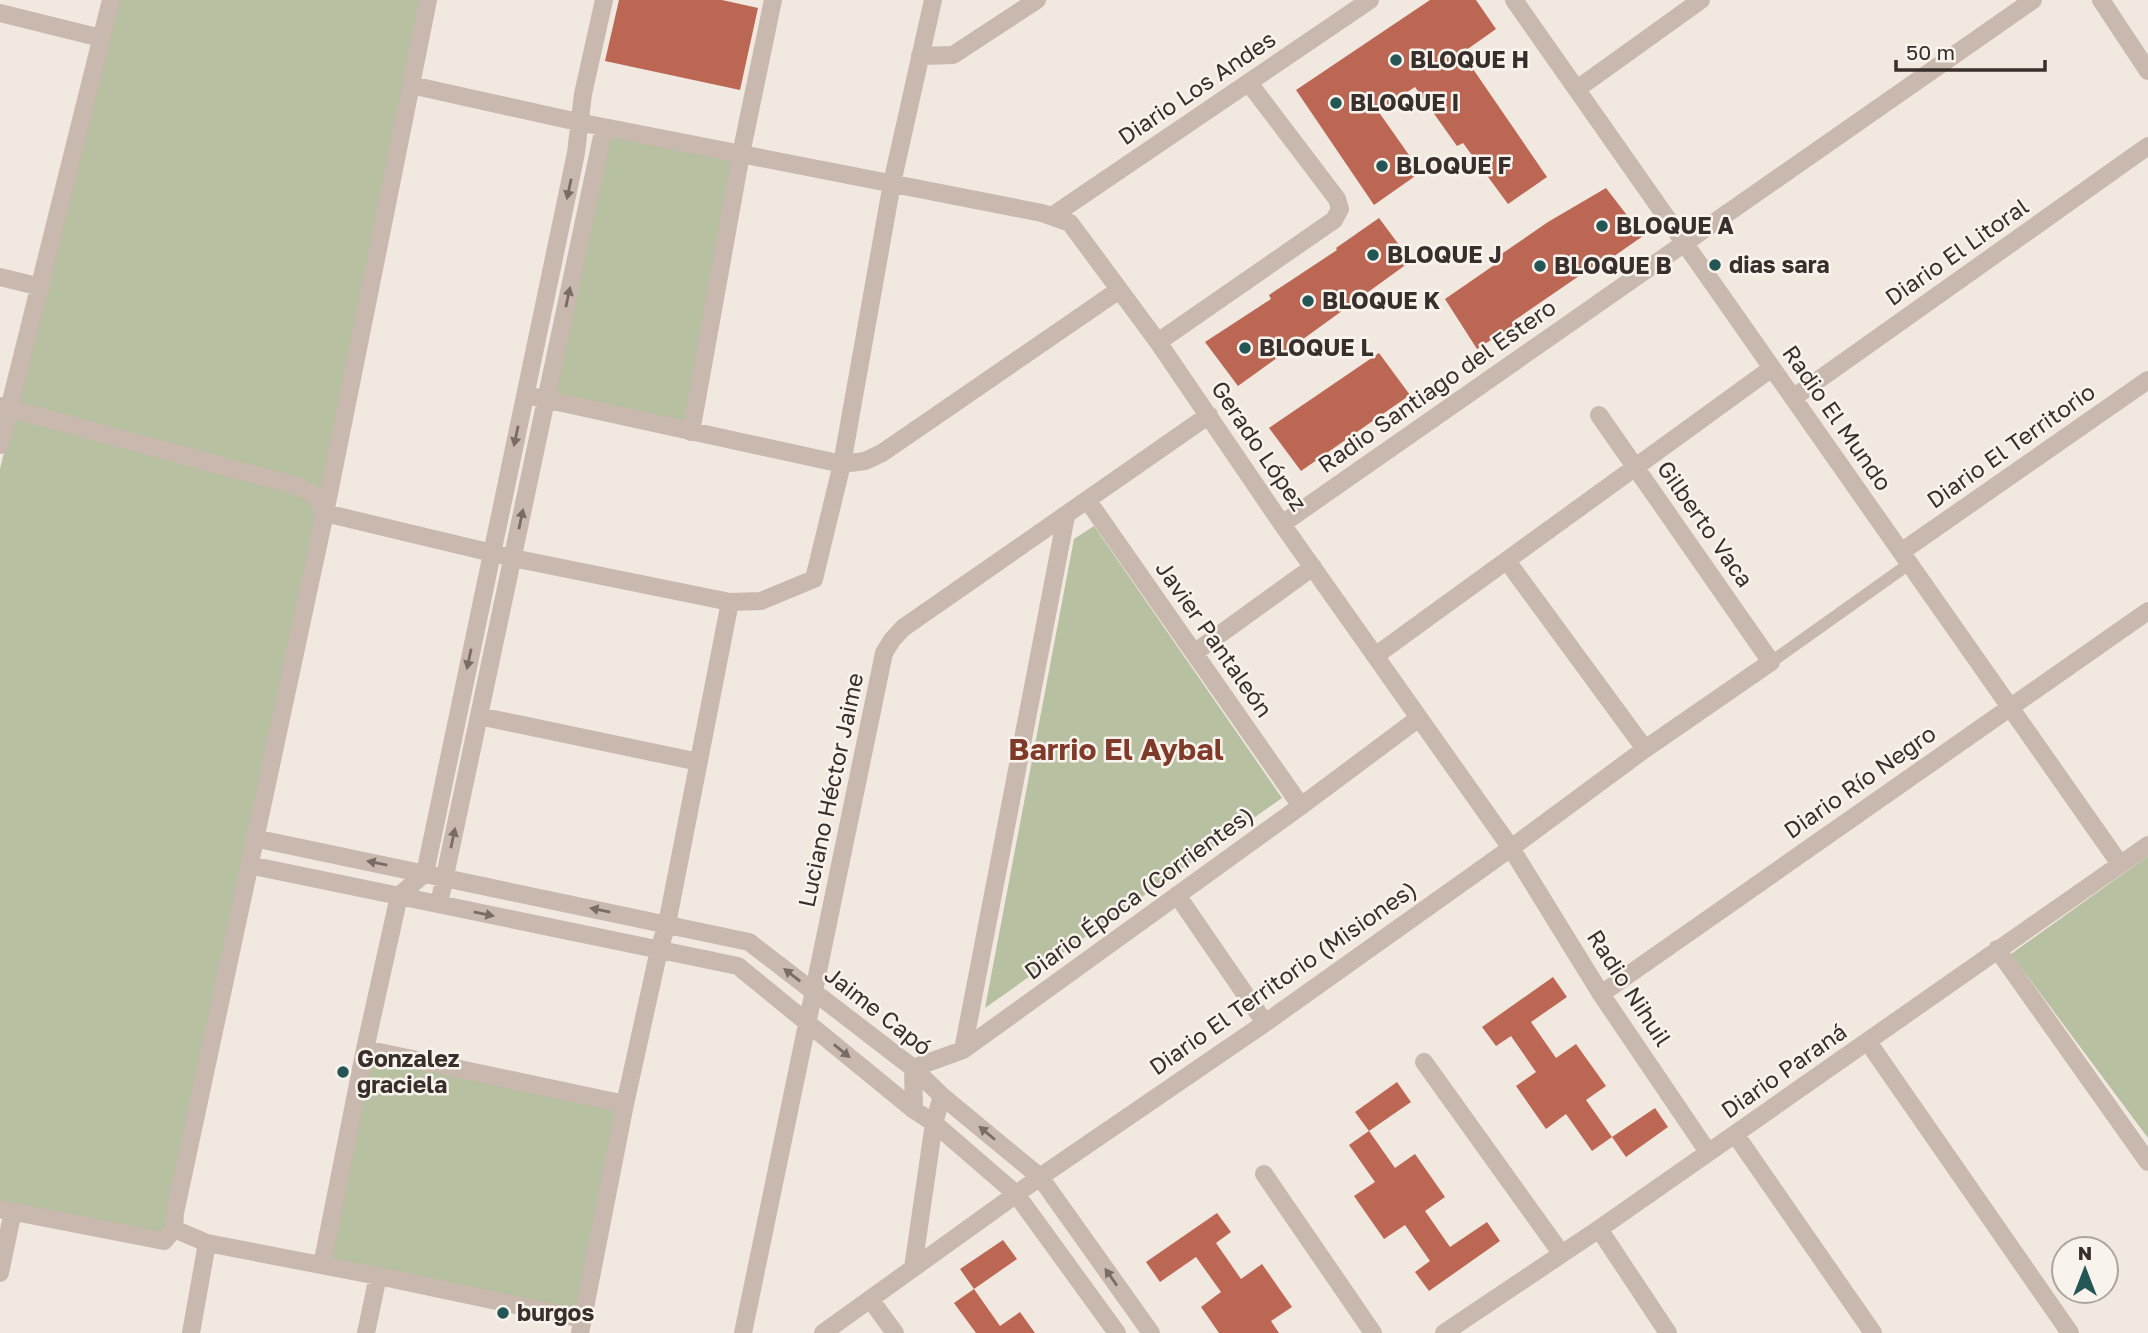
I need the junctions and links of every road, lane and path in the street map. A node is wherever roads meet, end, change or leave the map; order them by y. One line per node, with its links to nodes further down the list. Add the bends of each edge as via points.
1 (111, 0): 13 (street)
2 (428, 0): 17 (street)
3 (604, 0): 19 (street)
4 (773, 0): 22 (street)
5 (933, 0): 14 (street)
6 (1037, 0): 14 (street, via 953,55)
7 (1370, 0): 16 (street, Diario Los Andes)
8 (1514, 0): 18 (street, Radio El Mundo)
9 (1701, 0): 18 (street)
10 (2033, 0): 25 (street, Radio Santiago del Estero)
11 (2101, 0): 15 (street)
12 (0, 13): 13 (street)
13 (101, 38): 27 (street)
14 (920, 56): 23 (street)
15 (2148, 71)
16 (1249, 83): 24 (street, Diario Los Andes); 29 (street, via 1340,209 1334,220)
17 (411, 85): 19 (street, Gerado López); 43 (street)
18 (1577, 89): 25 (street, Radio El Mundo)
19 (578, 122): 20 (street, Gerado López); 32 (street, one-way to 32, via 576,153)
20 (604, 127): 22 (street, Gerado López); 34 (street, one-way to 20)
21 (2148, 146): 33 (street, Diario El Litoral)
22 (741, 154): 23 (street, Gerado López); 38 (street)
23 (892, 184): 24 (street, Gerado López); 40 (street)
24 (1052, 216): 28 (street, Gerado López, via 1070,223)
25 (1685, 243): 30 (street, Radio El Mundo); 45 (street, Radio Santiago del Estero)
26 (0, 278): 27 (street)
27 (41, 287): 35 (street)
28 (1119, 290): 29 (street, Gerado López); 40 (street, via 882,453)
29 (1158, 342): 36 (street, Gerado López)
30 (1772, 368): 33 (street, Radio El Mundo); 41 (street)
31 (2148, 380): 48 (street, Diario El Territorio)
32 (524, 394): 34 (street); 46 (street, one-way to 46)
33 (1793, 398): 48 (street, Radio El Mundo)
34 (546, 400): 38 (street); 47 (street, one-way to 34)
35 (4, 407): 39 (street); 43 (street, via 297,486 312,492)
36 (1209, 415): 42 (street, Luciano Héctor Jaime); 45 (street, Gerado López)
37 (1599, 415): 41 (street, Gilberto Vaca)
38 (691, 432): 40 (street)
39 (0, 445)
40 (842, 464): 51 (street, via 814,579 761,601)
41 (1636, 467): 49 (street); 55 (street, Gilberto Vaca)
42 (1088, 501): 44 (street, Luciano Héctor Jaime); 53 (street, Javier Pantaleón)
43 (325, 513): 46 (street); 62 (street)
44 (1066, 516): 75 (street, Luciano Héctor Jaime, via 903,628 884,653); 81 (street)
45 (1282, 524): 50 (street, Gerado López)
46 (491, 552): 47 (street); 67 (street, one-way to 67)
47 (513, 558): 51 (street); 57 (street)
48 (1905, 558): 55 (lane); 56 (street, Radio El Mundo)
49 (1507, 561): 54 (street); 59 (street)
50 (1313, 566): 53 (street); 54 (street, Gerado López)
51 (730, 602): 60 (street)
52 (2148, 611): 56 (street, Diario Río Negro)
53 (1194, 653): 61 (street, Javier Pantaleón)
54 (1375, 656): 58 (street, Gerado López)
55 (1771, 662): 59 (street, Diario El Territorio (Misiones))
56 (2009, 708): 65 (street, Radio El Mundo); 76 (street, Diario Río Negro)
57 (479, 716): 60 (street); 68 (street, one-way to 57)
58 (1419, 718): 61 (street, Diario Época (Corrientes)); 64 (street, Gerado López)
59 (1645, 749): 64 (street, Diario El Territorio (Misiones))
60 (699, 762): 72 (street)
61 (1301, 806): 69 (street, Diario Época (Corrientes))
62 (254, 838): 66 (street); 67 (street, Jaime Capó, one-way to 62)
63 (2148, 845): 65 (street, Diario Paraná)
64 (1511, 848): 76 (street, Radio Nihuil); 78 (street, Diario El Territorio (Misiones))
65 (2120, 864): 73 (street, Diario Paraná)
66 (249, 865): 70 (street); 95 (street)
67 (425, 873): 68 (street, Jaime Capó); 70 (street)
68 (445, 877): 71 (street); 72 (street, Jaime Capó, one-way to 68)
69 (1177, 895): 78 (street); 81 (street, Diario Época (Corrientes))
70 (399, 896): 71 (street); 80 (street)
71 (439, 905): 74 (street, one-way to 74)
72 (667, 924): 74 (street); 75 (street, Jaime Capó, one-way to 72, via 750,942)
73 (1997, 949): 79 (street, Diario Paraná); 90 (street)
74 (659, 950): 77 (street, via 738,966); 85 (street)
75 (814, 992): 77 (street, Luciano Héctor Jaime); 83 (street, Jaime Capó)
76 (1601, 994): 89 (street, Radio Nihuil)
77 (807, 1023): 86 (street, one-way to 86); 107 (street, Luciano Héctor Jaime)
78 (1265, 1023): 92 (street, Diario El Territorio (Misiones))
79 (1868, 1042): 88 (street, Diario Paraná); 116 (street)
80 (365, 1049): 85 (street); 99 (street)
81 (963, 1050): 83 (street, Diario Época (Corrientes))
82 (1424, 1062): 98 (street)
83 (913, 1068): 84 (street, Jaime Capó); 86 (street)
84 (942, 1096): 87 (street); 92 (street, Jaime Capó, one-way to 84)
85 (625, 1104): 104 (street)
86 (914, 1110): 87 (street)
87 (934, 1123): 93 (street); 100 (street)
88 (1735, 1134): 89 (street, Diario Paraná); 115 (street)
89 (1708, 1152): 96 (street, Diario Paraná)
90 (2148, 1163)
91 (1264, 1174): 112 (street)
92 (1040, 1177): 93 (street, Diario El Territorio (Misiones)); 111 (street, Jaime Capó, one-way to 92)
93 (1016, 1194): 100 (street, Diario El Territorio (Misiones)); 110 (street)
94 (7, 1210): 95 (street, via 164,1241); 101 (street)
95 (174, 1229): 97 (street)
96 (1599, 1229): 98 (street, Diario Paraná); 114 (street)
97 (207, 1243): 99 (street); 105 (street)
98 (1561, 1253): 113 (street, Diario Paraná)
99 (322, 1265): 102 (street)
100 (913, 1268): 103 (street, Diario El Territorio (Misiones))
101 (0, 1273)
102 (378, 1276): 104 (street); 106 (street)
103 (870, 1299): 108 (street, Diario El Territorio (Misiones)); 109 (street)
104 (582, 1326)
105 (191, 1333)
106 (366, 1333)
107 (743, 1333)
108 (823, 1333)
109 (895, 1333)
110 (1117, 1333)
111 (1151, 1333)
112 (1373, 1333)
113 (1444, 1333)
114 (1668, 1333)
115 (1873, 1333)
116 (2070, 1333)

